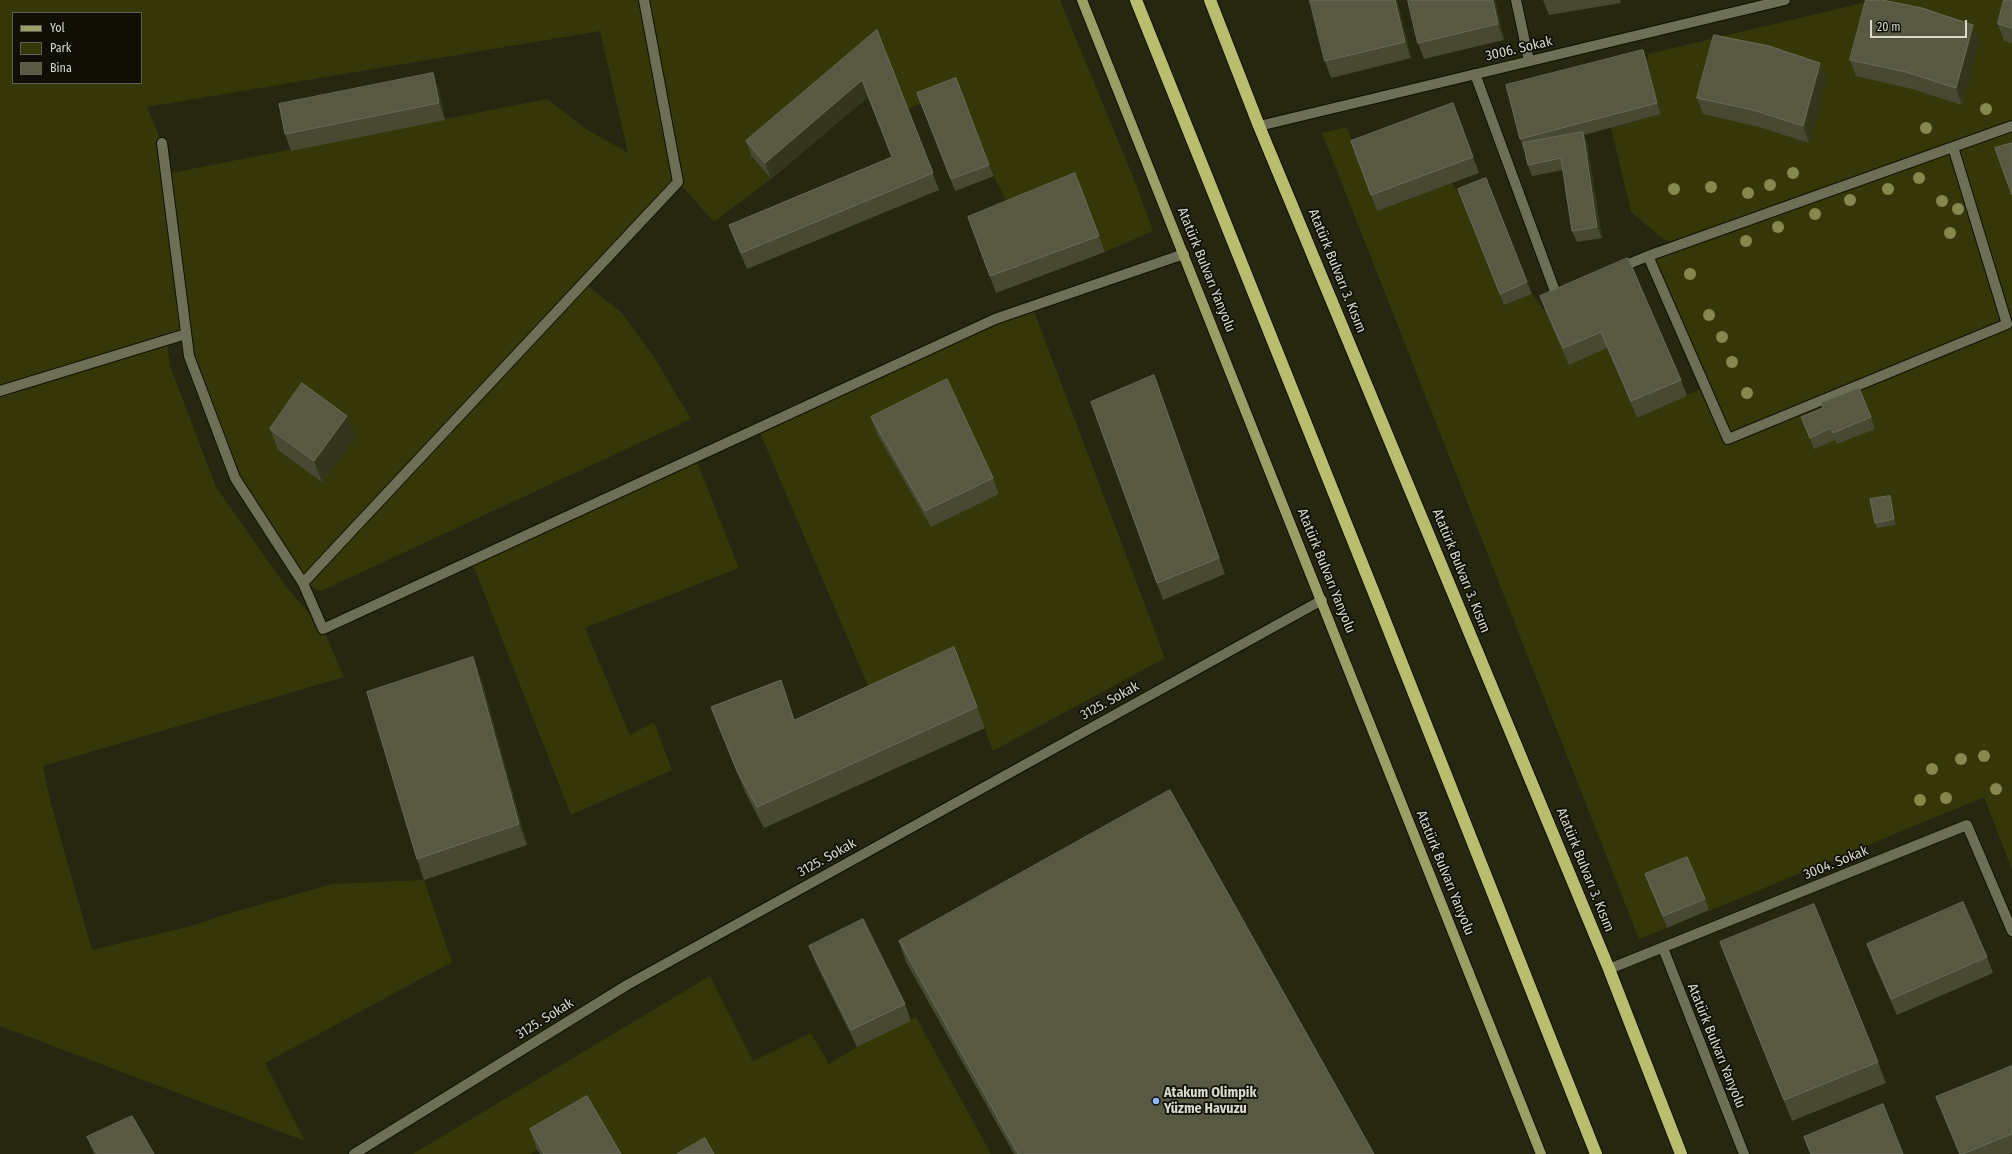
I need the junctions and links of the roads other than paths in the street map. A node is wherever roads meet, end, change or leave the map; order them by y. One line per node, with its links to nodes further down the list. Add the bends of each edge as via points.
1 (644, 0): 19 (street, via 678,182)
2 (1082, 0): 13 (main road, Atatürk Bulvarı Yanyolu)
3 (1136, 0): 26 (highway, via 1378,600)
4 (1210, 0): 9 (highway, Atatürk Bulvarı 3. Kısım)
5 (1516, 0): 7 (street)
6 (1785, 0): 7 (street, 3006. Sokak)
7 (1528, 62): 8 (street, 3006. Sokak)
8 (1475, 74): 9 (street, 3006. Sokak); 16 (street, via 1556,294)
9 (1260, 126): 23 (highway, Atatürk Bulvarı 3. Kısım)
10 (2012, 126): 12 (street)
11 (162, 143): 17 (street)
12 (1953, 147): 14 (street); 14 (street, via 2007,324 1728,439)
13 (1184, 254): 19 (street, via 995,319 323,629); 20 (main road, Atatürk Bulvarı Yanyolu)
14 (1648, 256): 15 (street)
15 (1612, 271)
16 (1570, 288)
17 (186, 334): 18 (street); 19 (street, via 189,356 235,478)
18 (0, 391)
19 (303, 583)
20 (1322, 600): 24 (street, 3125. Sokak, via 627,986); 25 (main road, Atatürk Bulvarı Yanyolu)
21 (2012, 931): 22 (street, 3004. Sokak, via 1967,825)
22 (1663, 948): 23 (street, 3004. Sokak); 28 (street, Atatürk Bulvarı Yanyolu)
23 (1609, 969): 27 (highway, Atatürk Bulvarı 3. Kısım)
24 (354, 1154)
25 (1541, 1154)
26 (1596, 1154)
27 (1681, 1154)
28 (1744, 1154)

